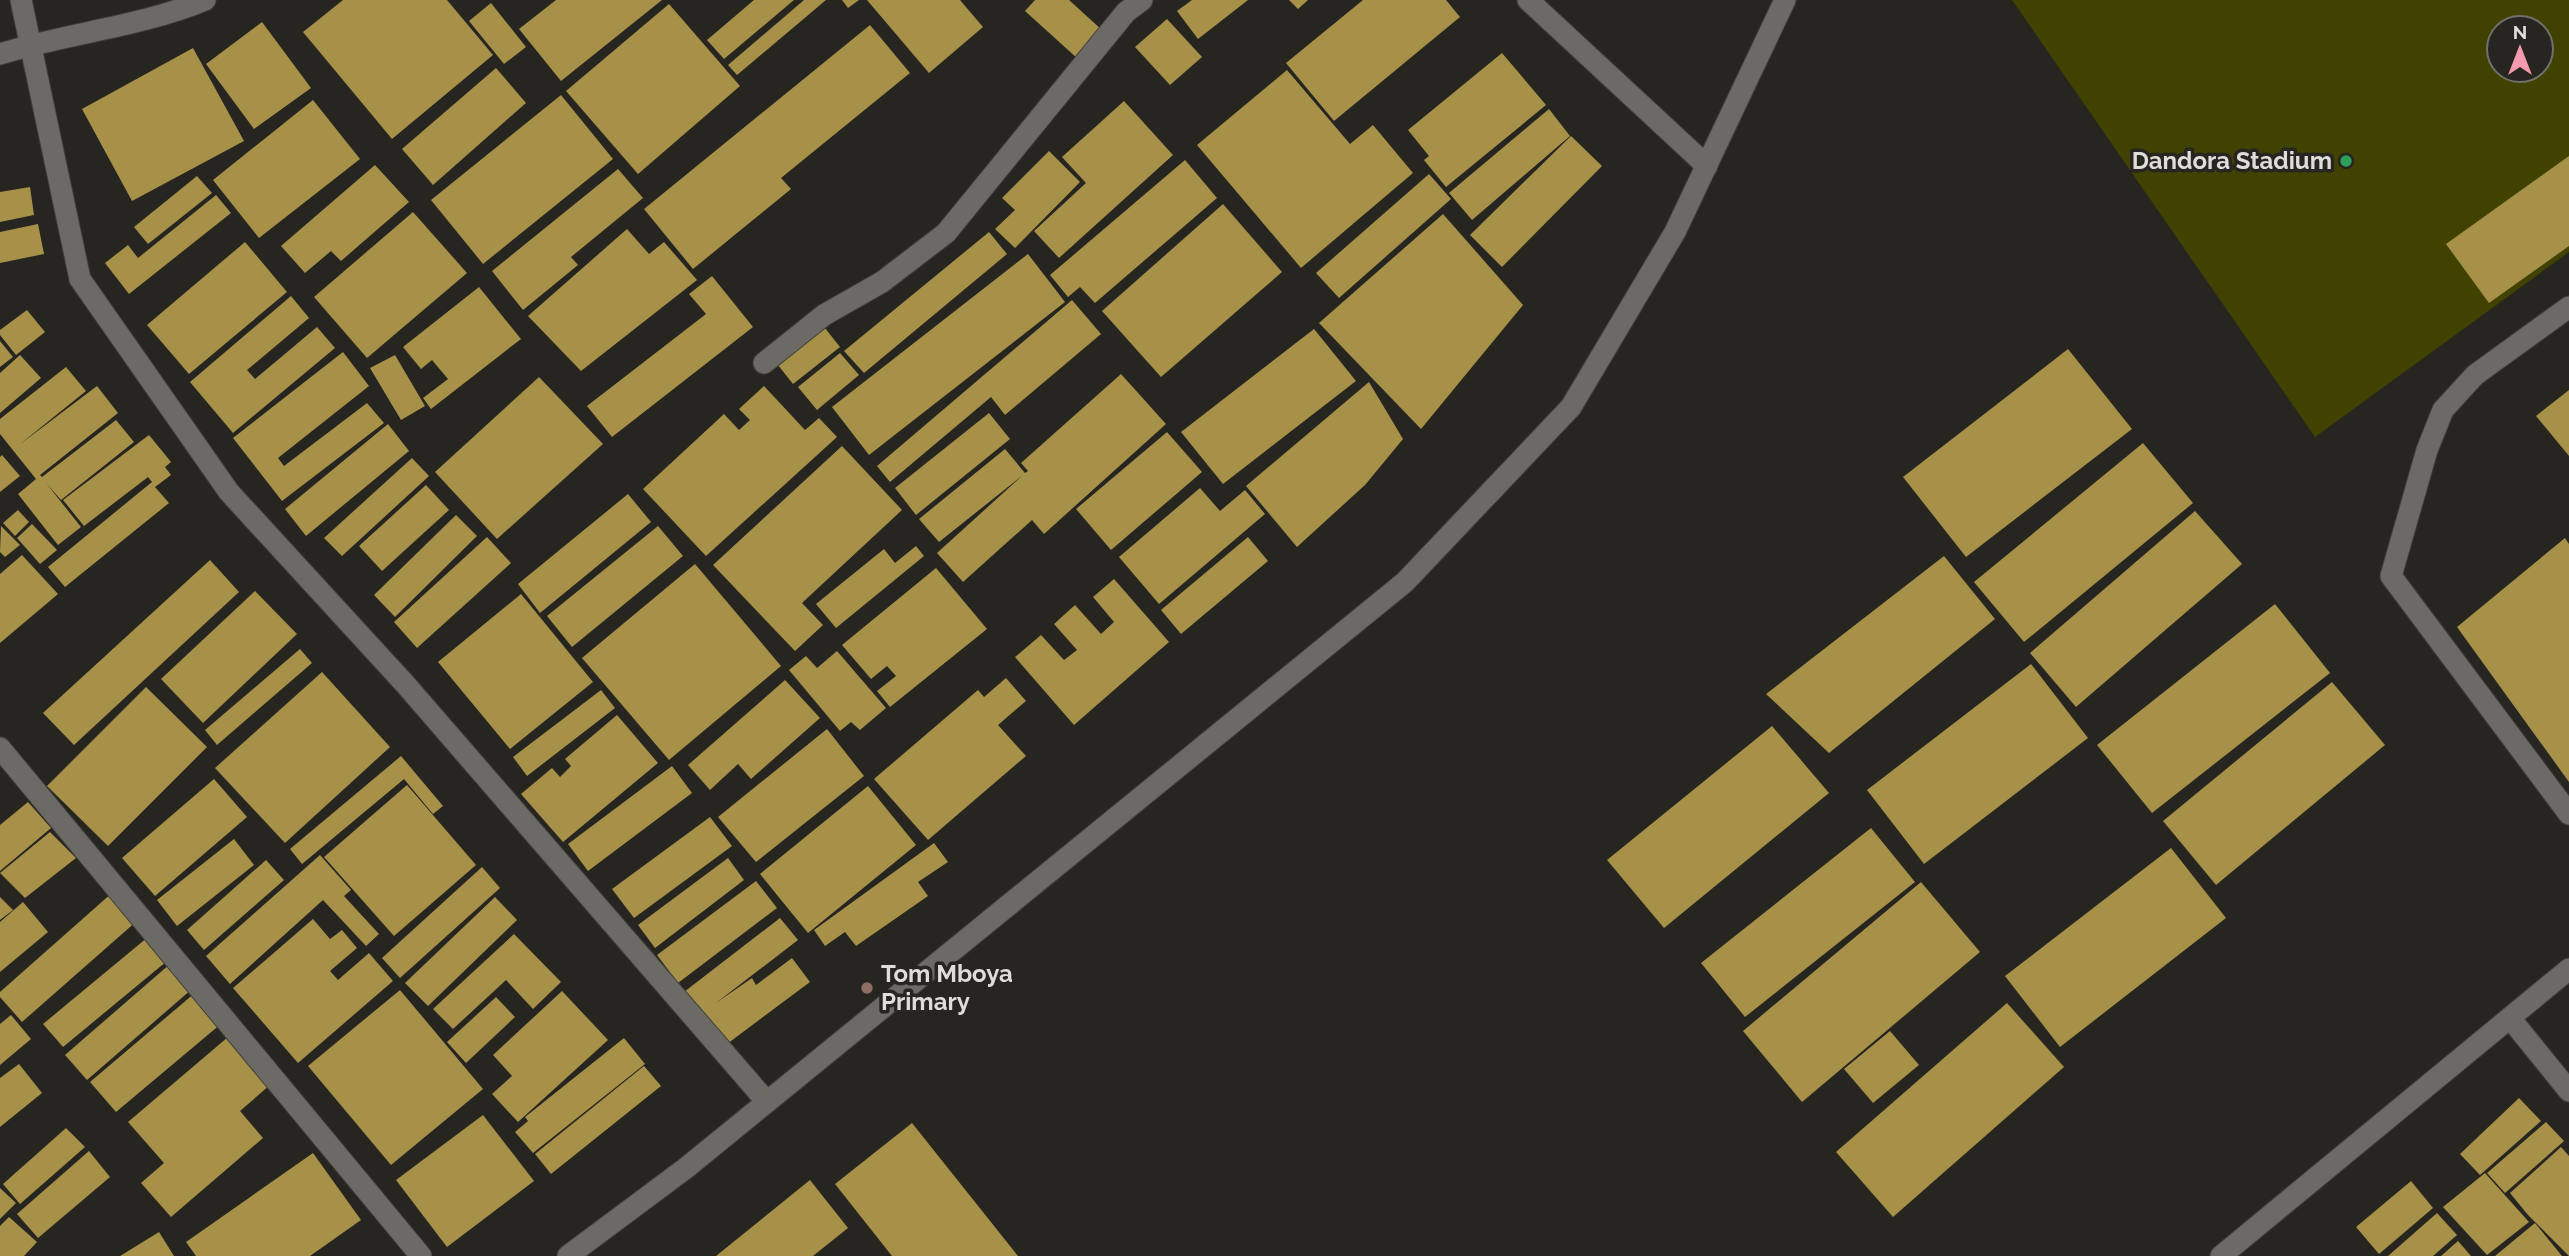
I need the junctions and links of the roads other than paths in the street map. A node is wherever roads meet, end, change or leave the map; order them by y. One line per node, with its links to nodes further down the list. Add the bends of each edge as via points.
1 (21, 0): 6 (street)
2 (205, 0): 6 (street, via 180,10)
3 (1528, 0): 8 (street)
4 (1785, 0): 8 (street)
5 (1128, 4): 10 (street, via 946,233 882,282 824,315)
6 (32, 44): 7 (street); 16 (street, via 80,279 229,492 406,685)
7 (0, 54)
8 (1707, 166): 16 (street, via 1675,232 1571,407 1405,582)
9 (2569, 307): 12 (street, via 2475,375 2443,410 2391,576)
10 (764, 363)
11 (0, 748): 17 (street)
12 (2569, 814)
13 (2569, 969): 14 (street)
14 (2510, 1018): 15 (street); 19 (street)
15 (2569, 1091)
16 (767, 1102): 18 (street)
17 (421, 1256)
18 (568, 1256)
19 (2221, 1256)

